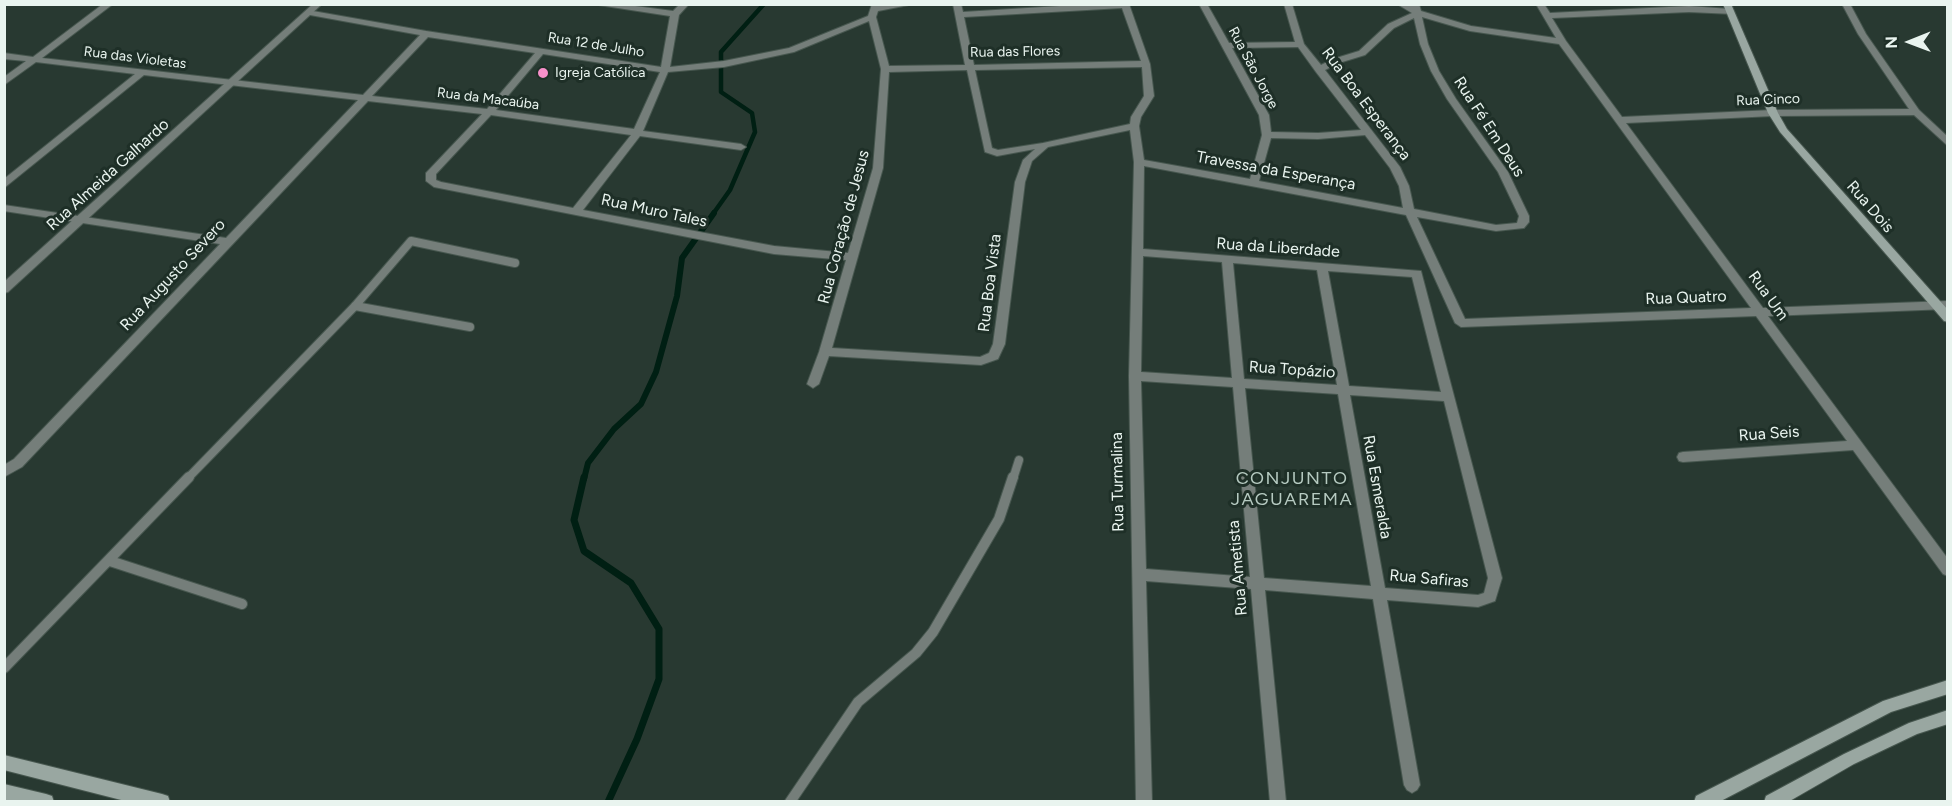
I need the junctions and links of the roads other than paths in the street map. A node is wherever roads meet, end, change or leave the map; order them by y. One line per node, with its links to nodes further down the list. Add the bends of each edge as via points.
1 (109, 4): 27 (street)
2 (318, 4): 17 (street, Rua Almeida Galhardo)
3 (596, 4): 18 (street)
4 (685, 4): 18 (street)
5 (910, 4): 16 (street, Rua 12 de Julho)
6 (957, 4): 19 (street)
7 (1203, 4): 24 (street, Rua São Jorge)
8 (1288, 4): 23 (street, Rua Boa Esperança)
9 (1401, 4): 15 (street)
10 (1540, 4): 20 (street, Rua Um)
11 (1846, 4): 38 (street)
12 (1125, 5): 19 (street); 28 (street)
13 (1616, 8): 14 (street); 20 (street)
14 (1729, 8): 39 (main road, Rua Dois)
15 (1416, 9): 22 (street, via 1491,33); 32 (street, via 1362,54); 53 (street, Rua Fé Em Deus, via 1435,71 1503,172 1524,222 1520,226 1496,228)
16 (874, 10): 30 (street, Rua Coração de Jesus); 31 (street, Rua 12 de Julho, via 791,50 724,64)
17 (310, 12): 21 (street, Rua 12 de Julho); 35 (street, Rua Almeida Galhardo)
18 (675, 14): 31 (street)
19 (959, 15): 29 (street)
20 (1547, 16): 22 (street, Rua Um)
21 (426, 34): 25 (street, Rua 12 de Julho); 36 (street, Rua Augusto Severo)
22 (1562, 42): 40 (street, Rua Um)
23 (1300, 44): 24 (street); 32 (street, Rua Boa Esperança)
24 (1227, 46): 44 (street, Rua São Jorge, via 1264,115)
25 (542, 50): 31 (street, Rua 12 de Julho); 37 (street)
26 (4, 56): 27 (street)
27 (35, 60): 33 (street, Rua das Violetas); 34 (street)
28 (1146, 64): 29 (street, Rua das Flores); 41 (street, via 1149,96)
29 (970, 66): 30 (street, Rua das Flores); 46 (street, via 990,152)
30 (885, 69): 57 (street, Rua Coração de Jesus, via 878,168)
31 (665, 70): 42 (street)
32 (1319, 70): 43 (street, Rua Boa Esperança)
33 (141, 73): 35 (street, Rua das Violetas); 50 (street)
34 (4, 82)
35 (232, 83): 36 (street, Rua da Macaúba); 54 (street, Rua Almeida Galhardo)
36 (363, 98): 37 (street, Rua da Macaúba); 55 (street, Rua Augusto Severo)
37 (489, 112): 42 (street, Rua da Macaúba); 52 (street, Rua Muro Tales, via 431,173 430,181)
38 (1916, 112): 39 (street, Rua Cinco); 45 (street)
39 (1773, 113): 40 (street, Rua Cinco); 63 (main road, Rua Dois, via 1783,130)
40 (1620, 120): 65 (street, Rua Um)
41 (1134, 126): 46 (street); 48 (street, Rua Turmalina)
42 (638, 132): 47 (street, Rua da Macaúba); 52 (street)
43 (1367, 132): 44 (street); 53 (street, Rua Boa Esperança, via 1395,167)
44 (1268, 135): 49 (street, Rua São Jorge)
45 (1947, 143)
46 (1045, 145): 69 (street, Rua Boa Vista, via 1022,171 999,344 994,356 981,361)
47 (741, 147)
48 (1139, 162): 49 (street, Travessa da Esperança); 56 (street, Rua Turmalina)
49 (1254, 182): 53 (street, Travessa da Esperança)
50 (4, 185)
51 (4, 208): 54 (street)
52 (577, 210): 57 (street, Rua Muro Tales, via 774,250)
53 (1409, 210): 67 (street, Rua Boa Esperança)
54 (81, 219): 55 (street); 62 (street, Rua Almeida Galhardo)
55 (227, 242): 78 (street, Rua Augusto Severo, via 18,463)
56 (1136, 252): 58 (street, Rua da Liberdade); 70 (street, Rua Turmalina)
57 (853, 257): 69 (street, Rua Coração de Jesus)
58 (1227, 259): 60 (street, Rua da Liberdade); 71 (street, Rua Ametista)
59 (514, 264): 64 (lane, via 411,241)
60 (1322, 266): 61 (street, Rua da Liberdade); 73 (street, Rua Esmeralda)
61 (1417, 273): 74 (street, Rua Safiras)
62 (4, 289)
63 (1942, 305): 65 (street, Rua Quatro); 66 (main road, Rua Dois)
64 (355, 306): 68 (lane); 79 (lane)
65 (1759, 312): 67 (street, Rua Quatro); 75 (street, Rua Um)
66 (1947, 318)
67 (1461, 323)
68 (470, 327)
69 (825, 352): 72 (street, Rua Coração de Jesus)
70 (1135, 376): 71 (street, Rua Topázio); 81 (street, Rua Turmalina)
71 (1239, 383): 73 (street, Rua Topázio); 82 (street, Rua Ametista)
72 (813, 384)
73 (1344, 390): 74 (street, Rua Topázio); 83 (street, Rua Esmeralda)
74 (1447, 397): 83 (street, Rua Safiras, via 1495,578 1494,590 1490,597 1478,601)
75 (1858, 445): 76 (street, Rua Seis); 80 (street, Rua Um)
76 (1683, 457)
77 (1019, 460): 93 (lane, via 999,519 933,632 916,653 858,702)
78 (4, 472)
79 (110, 561): 84 (lane); 85 (lane)
80 (1947, 570)
81 (1138, 574): 82 (street, Rua Safiras); 94 (street, Rua Turmalina)
82 (1258, 583): 83 (street, Rua Safiras); 95 (street, Rua Ametista)
83 (1378, 593): 89 (street, Rua Esmeralda)
84 (242, 604)
85 (4, 668)
86 (1947, 687): 96 (main road, via 1888,706)
87 (1947, 717): 97 (main road, via 1849,759)
88 (4, 762): 92 (main road)
89 (1412, 785)
90 (4, 792): 91 (main road)
91 (46, 801)
92 (162, 801)
93 (790, 801)
94 (1144, 801)
95 (1278, 801)
96 (1702, 801)
97 (1772, 801)

